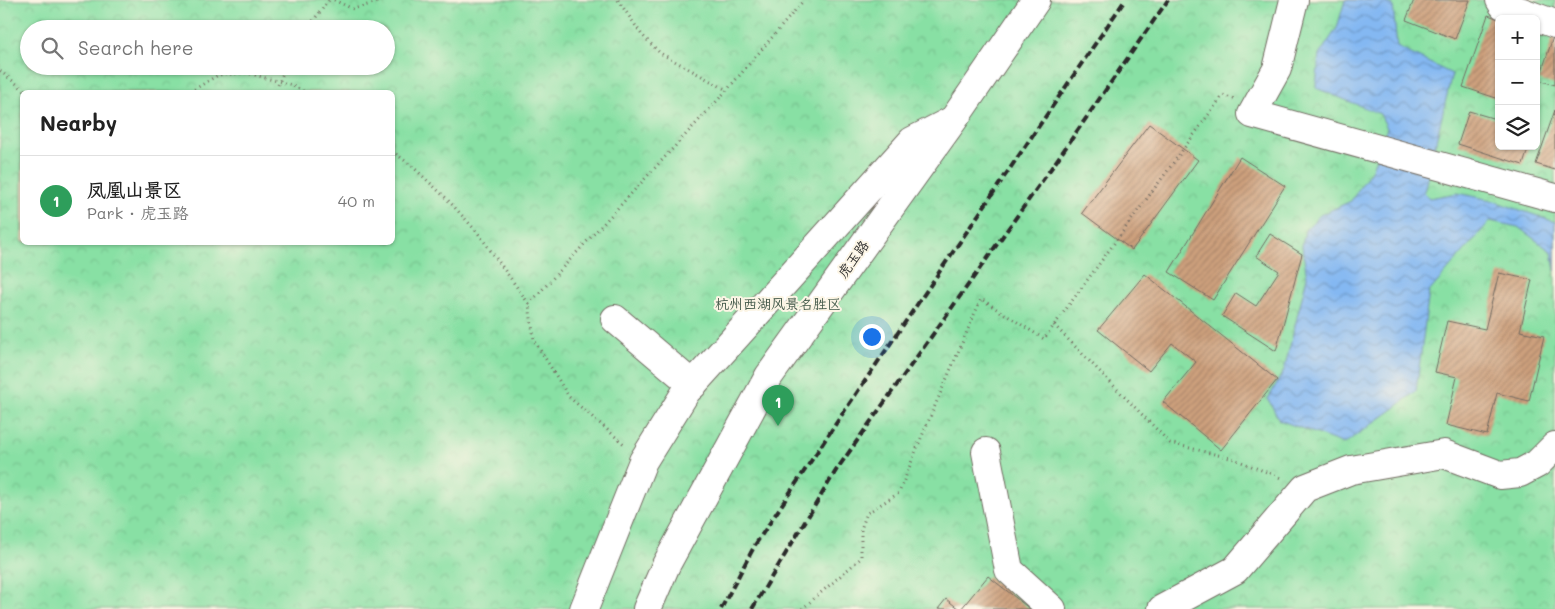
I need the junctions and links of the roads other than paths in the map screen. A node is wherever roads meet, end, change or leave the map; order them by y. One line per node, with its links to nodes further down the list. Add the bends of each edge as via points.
1 (1036, 0): 5 (street, 虎玉路)
2 (1294, 0): 6 (street, via 1277,69 1252,114)
3 (1500, 0): 4 (street, via 1503,5)
4 (1555, 24)
5 (954, 119): 8 (street, via 912,141); 12 (street, 虎玉路, via 769,376 666,564)
6 (1555, 198)
7 (616, 319): 8 (street)
8 (693, 385): 11 (street, via 643,461)
9 (1555, 446): 14 (street, via 1537,464 1520,473 1500,476 1444,454 1351,470 1305,488 1235,570)
10 (986, 452): 13 (street, via 1009,570)
11 (584, 609)
12 (648, 609)
13 (1052, 609)
14 (1162, 609)

